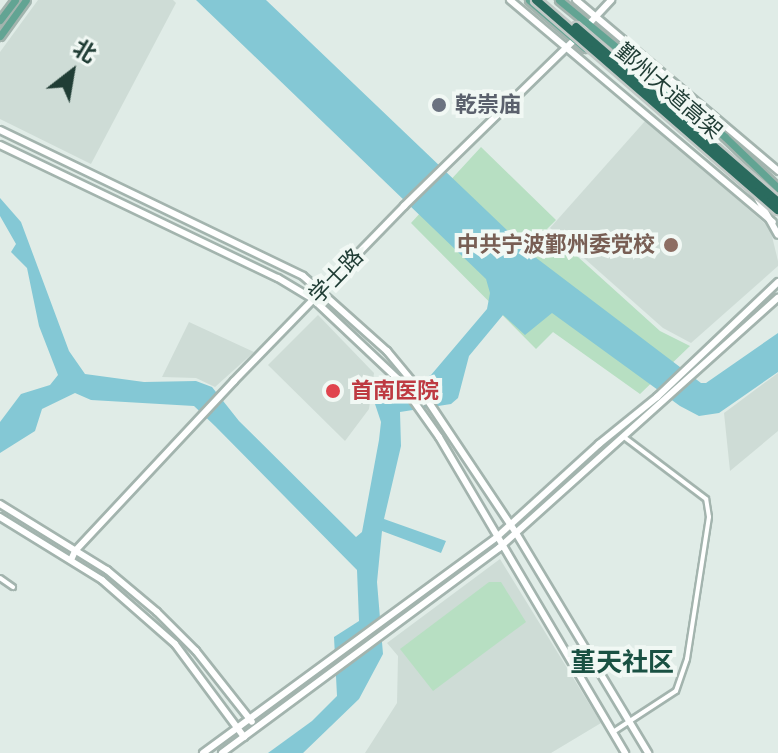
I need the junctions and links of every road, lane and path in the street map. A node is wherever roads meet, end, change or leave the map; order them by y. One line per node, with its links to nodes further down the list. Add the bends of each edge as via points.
1 (15, 0): 10 (main road)
2 (26, 0): 14 (main road)
3 (510, 0): 16 (street)
4 (529, 0): 15 (main road)
5 (536, 0): 23 (highway, 鄞州大道高架, bridge)
6 (545, 0): 22 (highway, 鄞州大道高架, bridge)
7 (559, 0): 13 (main road)
8 (576, 0): 11 (street)
9 (611, 0): 11 (street, 学士路)
10 (3, 9): 12 (main road)
11 (595, 17): 13 (street, 学士路); 19 (street)
12 (0, 20)
13 (589, 25): 15 (street, 学士路); 20 (main road, via 725,137)
14 (0, 36)
15 (575, 39): 16 (street, 学士路); 21 (main road)
16 (566, 48): 24 (street); 27 (street, 学士路)
17 (0, 130): 27 (street, via 303,276)
18 (0, 145): 29 (street)
19 (778, 171)
20 (778, 188)
21 (753, 190): 23 (main road); 24 (street)
22 (778, 202)
23 (778, 211)
24 (773, 222): 25 (street)
25 (778, 235)
26 (778, 282): 33 (street)
27 (322, 290): 29 (street, 学士路); 33 (street, via 387,351 426,398)
28 (778, 298): 30 (street)
29 (313, 299): 35 (street, via 398,379); 37 (street, 学士路)
30 (624, 437): 34 (street); 42 (street, via 706,499 709,517 687,659 676,691)
31 (0, 504): 37 (street)
32 (0, 517): 38 (street)
33 (510, 526): 34 (street); 35 (street)
34 (516, 533): 36 (street); 42 (street)
35 (498, 536): 36 (street); 41 (street)
36 (503, 545): 44 (street); 45 (street)
37 (75, 551): 38 (street, 学士路); 41 (street, via 157,612 196,651)
38 (71, 560): 43 (street, via 175,644)
39 (0, 578): 40 (street)
40 (13, 587)
41 (249, 719): 43 (street); 44 (street)
42 (629, 725): 45 (street); 50 (street)
43 (239, 727): 46 (street); 47 (street)
44 (256, 728): 46 (street)
45 (613, 732): 49 (street)
46 (244, 737): 48 (street)
47 (203, 753)
48 (222, 753)
49 (625, 753)
50 (648, 753)

